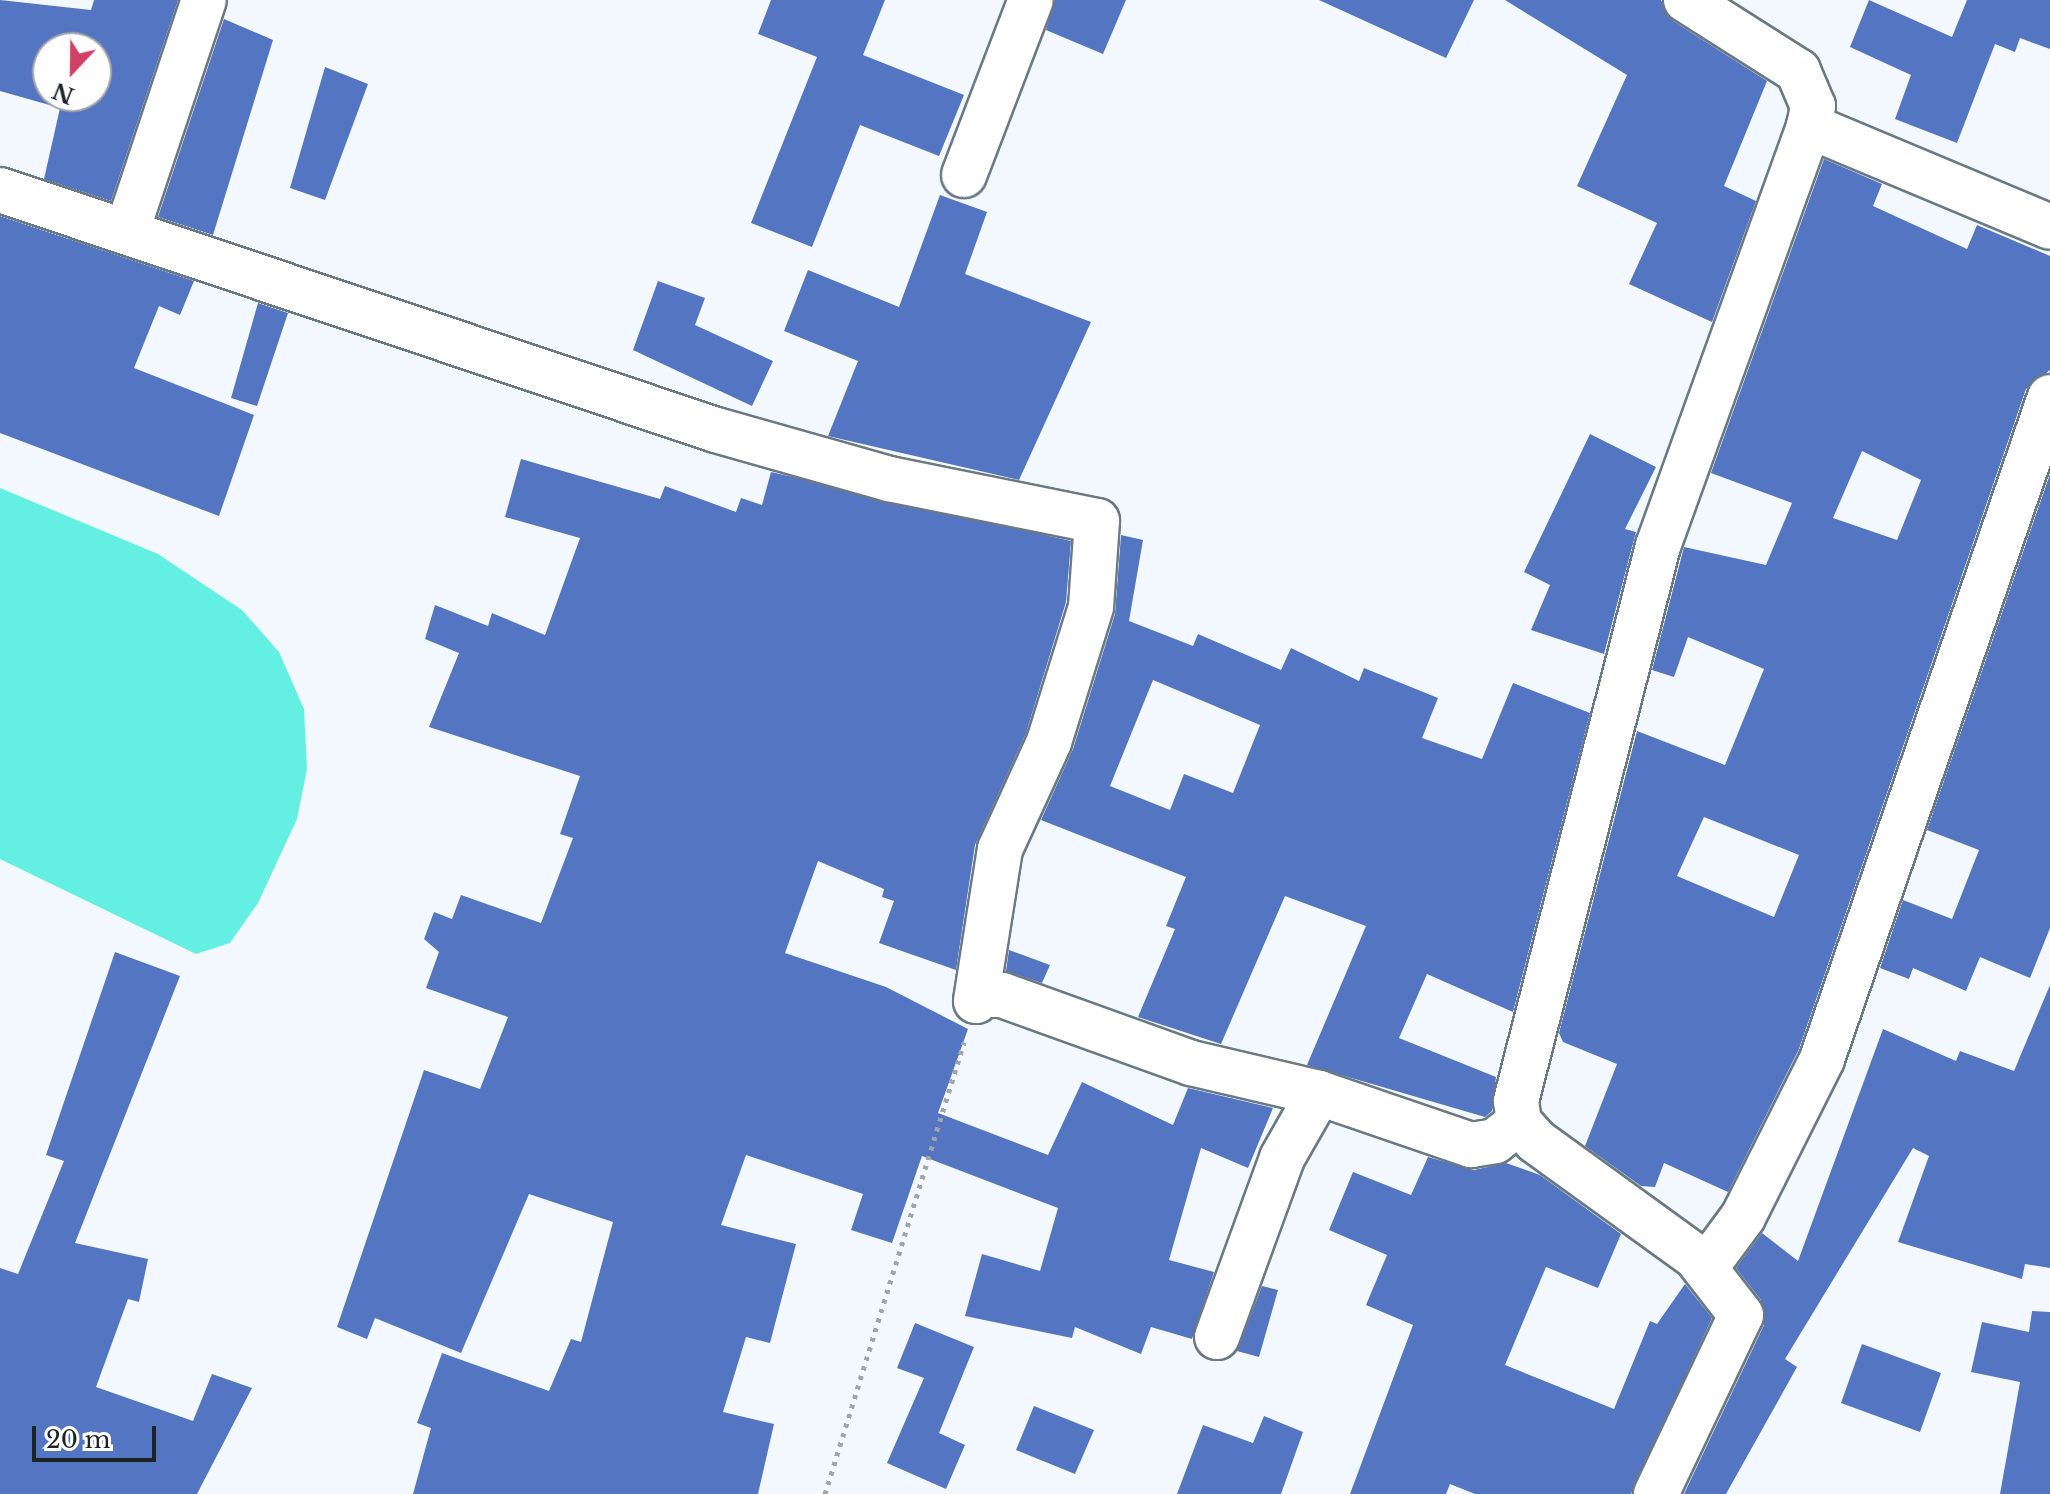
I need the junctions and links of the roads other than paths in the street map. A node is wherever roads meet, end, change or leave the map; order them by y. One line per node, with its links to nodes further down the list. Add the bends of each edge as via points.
1 (204, 0): 8 (street)
2 (1031, 0): 5 (street)
3 (1686, 0): 4 (street, via 1798,71 1813,106)
4 (1809, 126): 7 (street); 11 (street, via 1658,546 1516,1101)
5 (964, 175)
6 (0, 190): 8 (street)
7 (2050, 227)
8 (127, 231): 10 (street, via 716,430 889,479 1097,521 1091,607 1049,742 1000,849 977,998 1002,995 1191,1063)
9 (2050, 397): 12 (street, via 1822,1059 1743,1217)
10 (1319, 1093): 11 (street, via 1471,1145 1495,1141); 13 (street, via 1282,1158)
11 (1519, 1122): 12 (street)
12 (1706, 1267): 14 (street, via 1741,1315)
13 (1217, 1337)
14 (1656, 1494)

